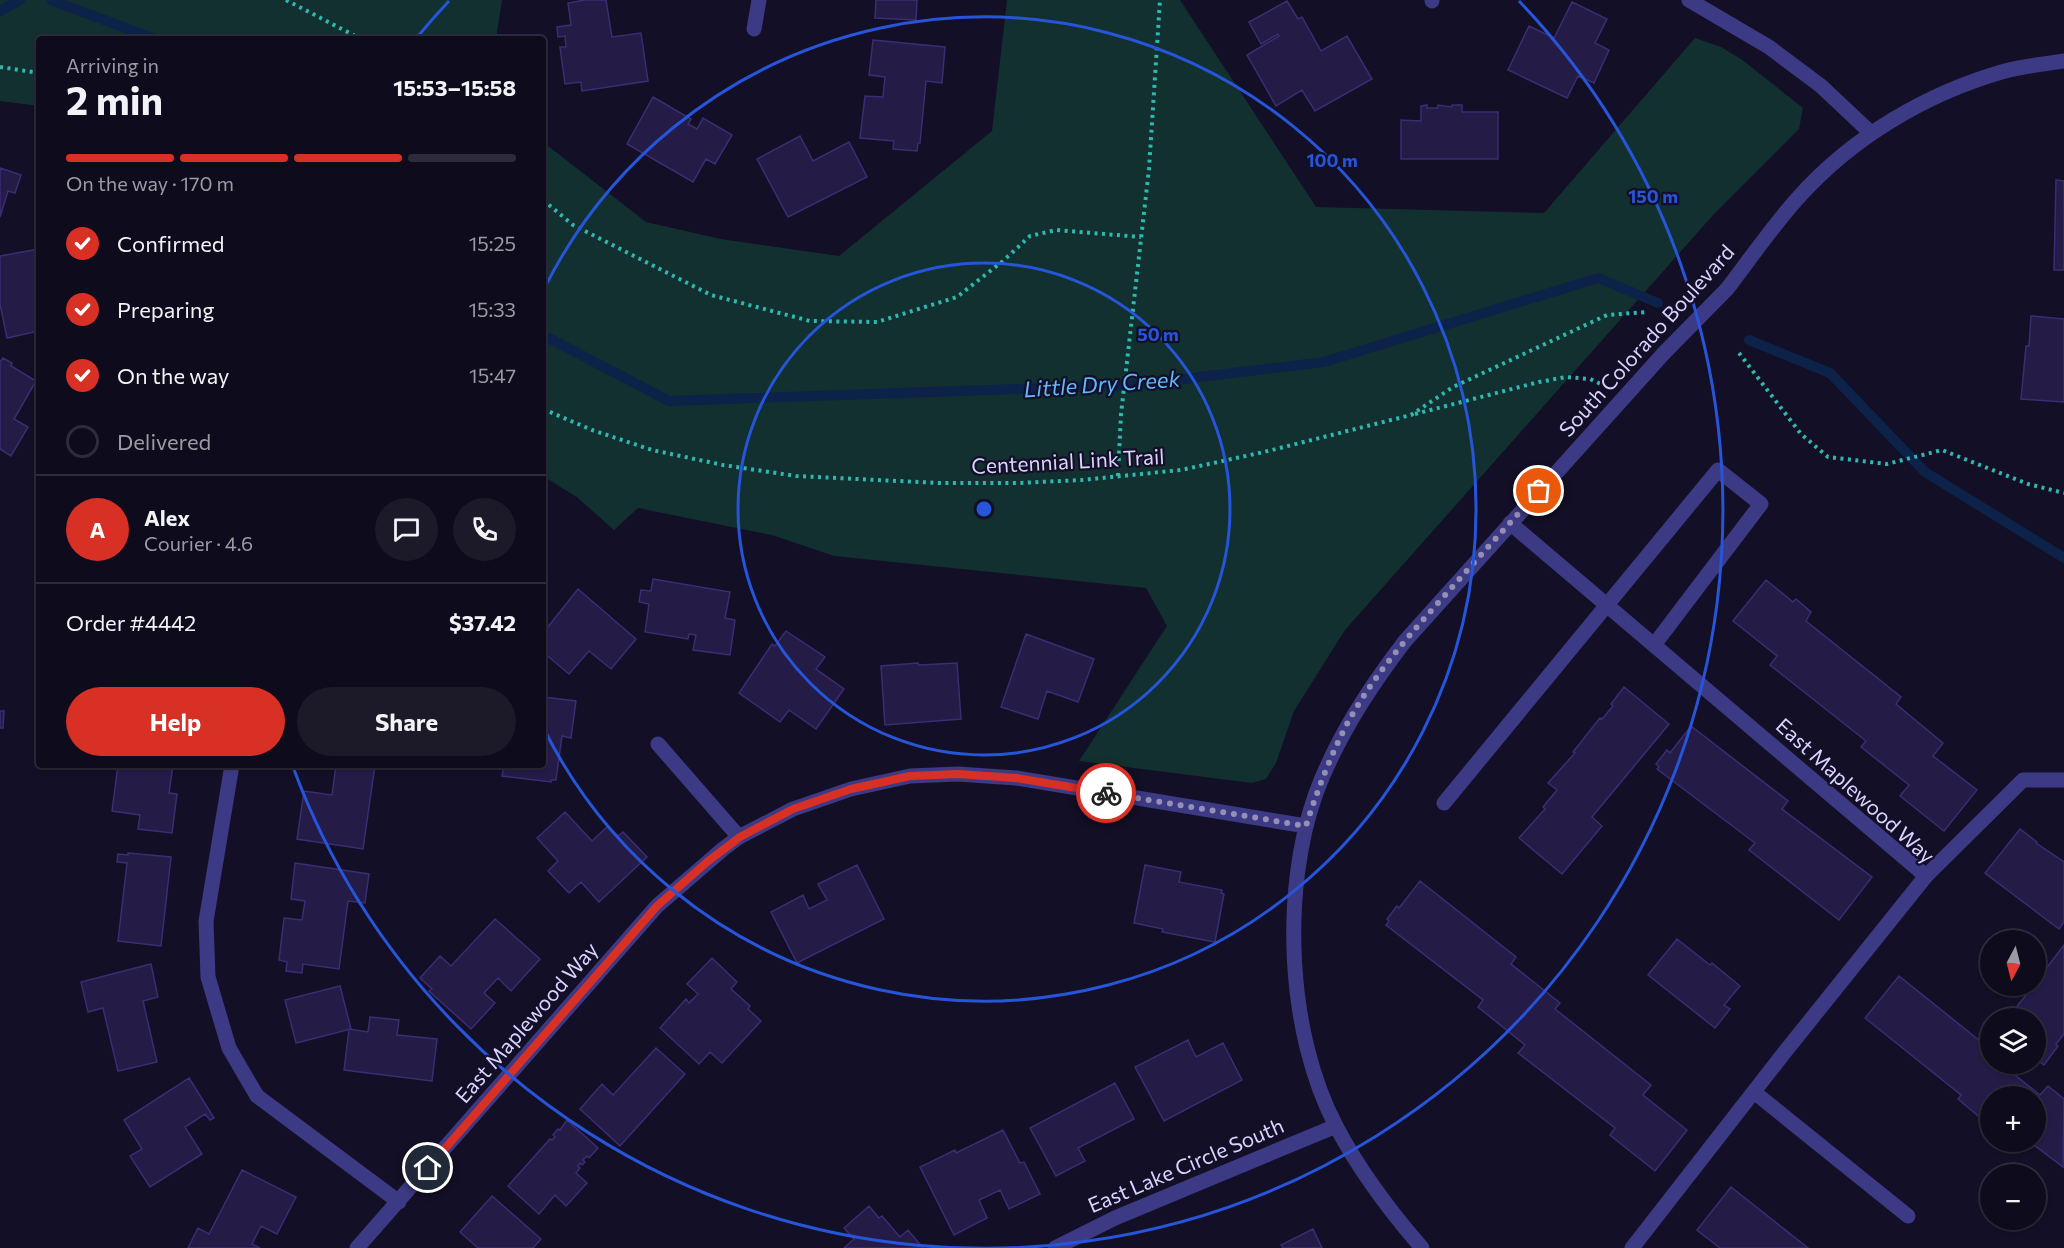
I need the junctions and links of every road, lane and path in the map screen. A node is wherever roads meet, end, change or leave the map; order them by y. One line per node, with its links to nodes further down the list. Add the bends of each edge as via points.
1 (286, 0): 6 (path)
2 (759, 0): 5 (street)
3 (1160, 0): 12 (path)
4 (1689, 0): 10 (street, via 1769,47 1821,86)
5 (754, 29)
6 (355, 36)
7 (2064, 61): 10 (street, South Colorado Boulevard, via 2007,70 1956,87)
8 (0, 67): 9 (path)
9 (36, 73)
10 (1871, 134): 15 (street, South Colorado Boulevard, bridge, via 1798,198 1727,289)
11 (546, 202): 12 (path, via 573,225 711,295 810,321 877,322 957,297 1030,236 1056,230)
12 (1141, 237): 18 (path)
13 (1647, 312): 17 (path, Centennial Link Trail, via 1607,315 1453,387)
14 (1739, 353): 19 (path, via 1801,434 1827,457 1887,464 1942,450 2028,484)
15 (1624, 397): 17 (path, via 1590,379 1566,377); 20 (street, South Colorado Boulevard)
16 (546, 410): 18 (path, Centennial Link Trail, via 652,450 796,476 939,483 1019,483)
17 (1412, 415): 18 (path, Centennial Link Trail, via 1181,470)
18 (1118, 476)
19 (2064, 493)
20 (1510, 523): 21 (street, East Maplewood Way); 27 (street, South Colorado Boulevard, via 1373,682 1347,724)
21 (1607, 604): 22 (street, East Maplewood Way); 22 (street, via 1718,470 1761,504); 26 (street)
22 (1654, 645): 29 (street, East Maplewood Way)
23 (658, 744): 28 (street)
24 (232, 768): 32 (street, via 206,921 208,977 229,1048 258,1096)
25 (2064, 780): 29 (street, via 2023,780)
26 (1444, 803)
27 (1306, 826): 28 (street, East Maplewood Way, via 1016,778 958,774 910,776 851,789 793,809); 31 (street, South Colorado Boulevard, via 1295,911 1298,1004 1318,1085)
28 (740, 837): 32 (street, East Maplewood Way, via 657,906)
29 (1926, 876): 30 (street, East Maplewood Way)
30 (1754, 1092): 33 (street); 37 (street, East Maplewood Way)
31 (1336, 1125): 35 (street, East Lake Circle South, via 1115,1218); 36 (street, South Colorado Boulevard, via 1379,1196)
32 (399, 1202): 34 (street, East Maplewood Way)
33 (1908, 1216)
34 (357, 1248)
35 (1055, 1248)
36 (1422, 1248)
37 (1632, 1248)

